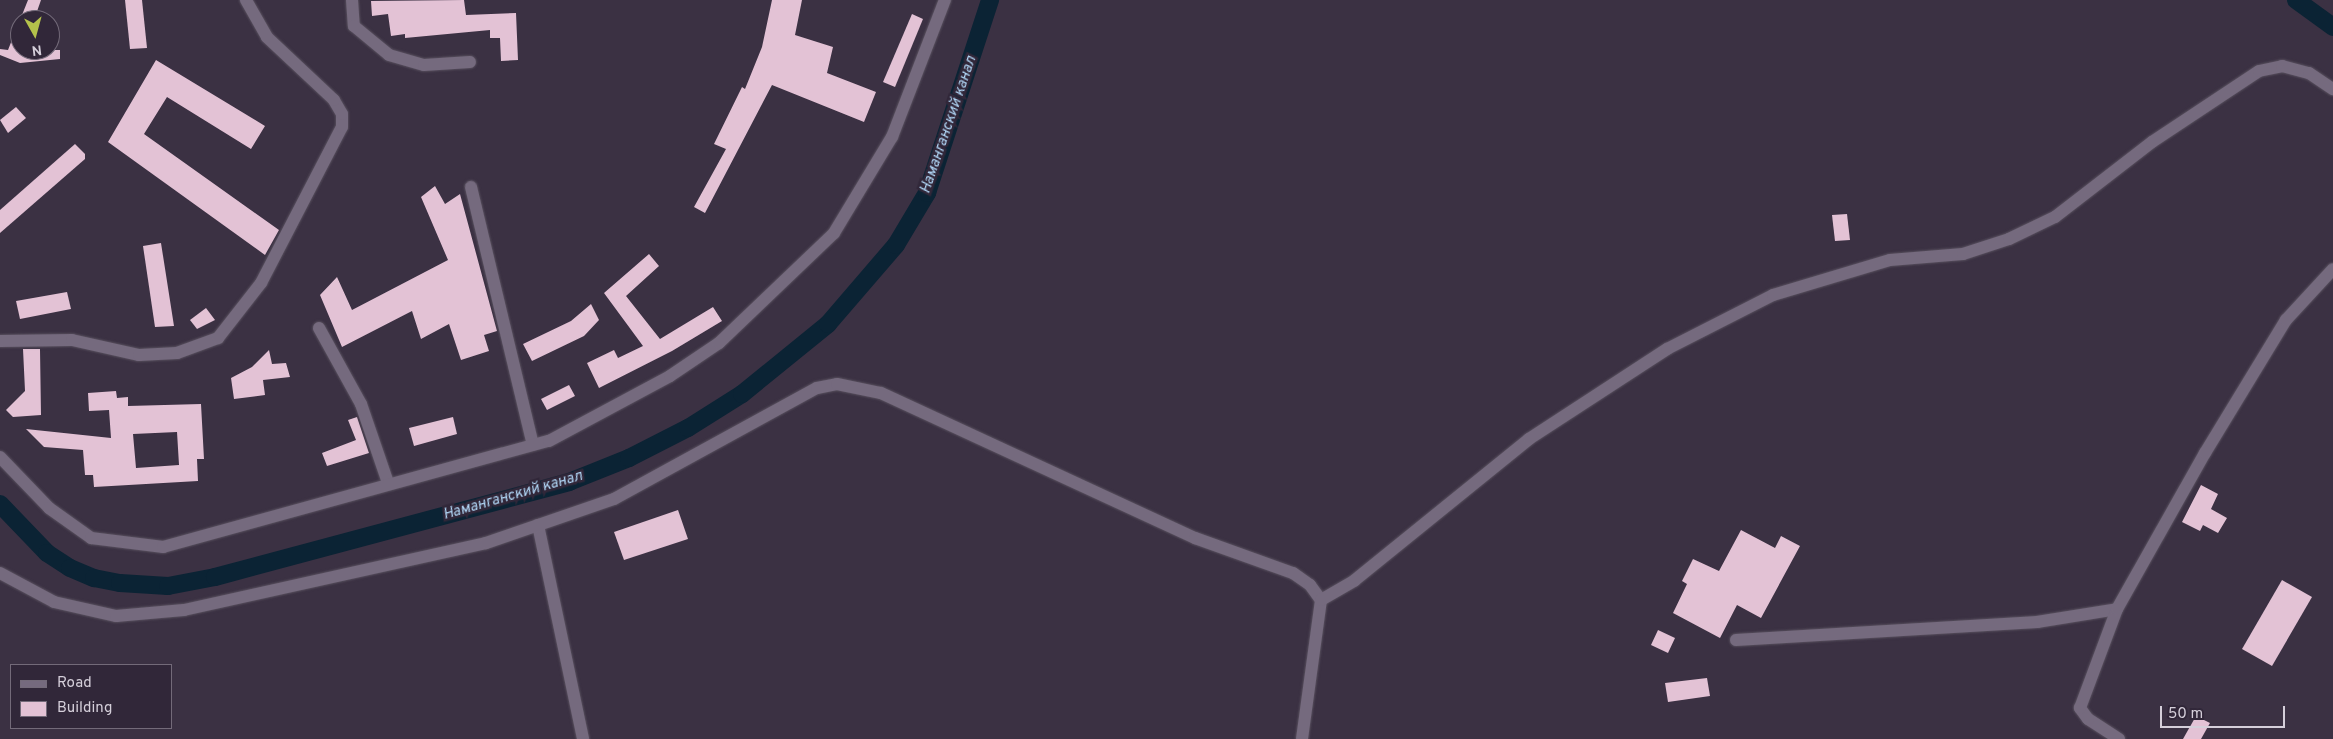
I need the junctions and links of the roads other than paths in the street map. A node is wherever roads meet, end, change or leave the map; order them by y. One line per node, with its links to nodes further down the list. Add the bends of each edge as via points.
1 (246, 0): 9 (street, via 267,36 334,100 342,114 342,127 261,283 218,338 177,353 139,354 72,340)
2 (352, 0): 4 (street, via 354,26 389,55 424,65)
3 (945, 0): 10 (street, via 892,137 834,233 719,342 670,376 549,441)
4 (470, 62)
5 (2333, 89): 15 (street, via 2309,73 2282,66 2259,71 2152,142 2055,217 2009,240 1963,254 1890,260 1773,295 1668,349 1529,439 1355,580)
6 (472, 187): 10 (street)
7 (2333, 269): 16 (street, via 2286,320 2205,453)
8 (319, 328): 12 (street, via 361,404)
9 (0, 340)
10 (534, 445): 12 (street)
11 (0, 457): 12 (street, via 48,508 91,538 163,547)
12 (388, 483)
13 (538, 525): 14 (street, via 486,543 184,610 116,616 54,602); 15 (street, via 614,499 817,388 837,384 881,393 1195,538 1293,573 1310,585); 18 (street)
14 (0, 573)
15 (1321, 600): 19 (street)
16 (2117, 609): 17 (street, via 2037,622); 20 (street, via 2080,708 2088,719)
17 (1736, 640)
18 (583, 739)
19 (1302, 739)
20 (2119, 739)

